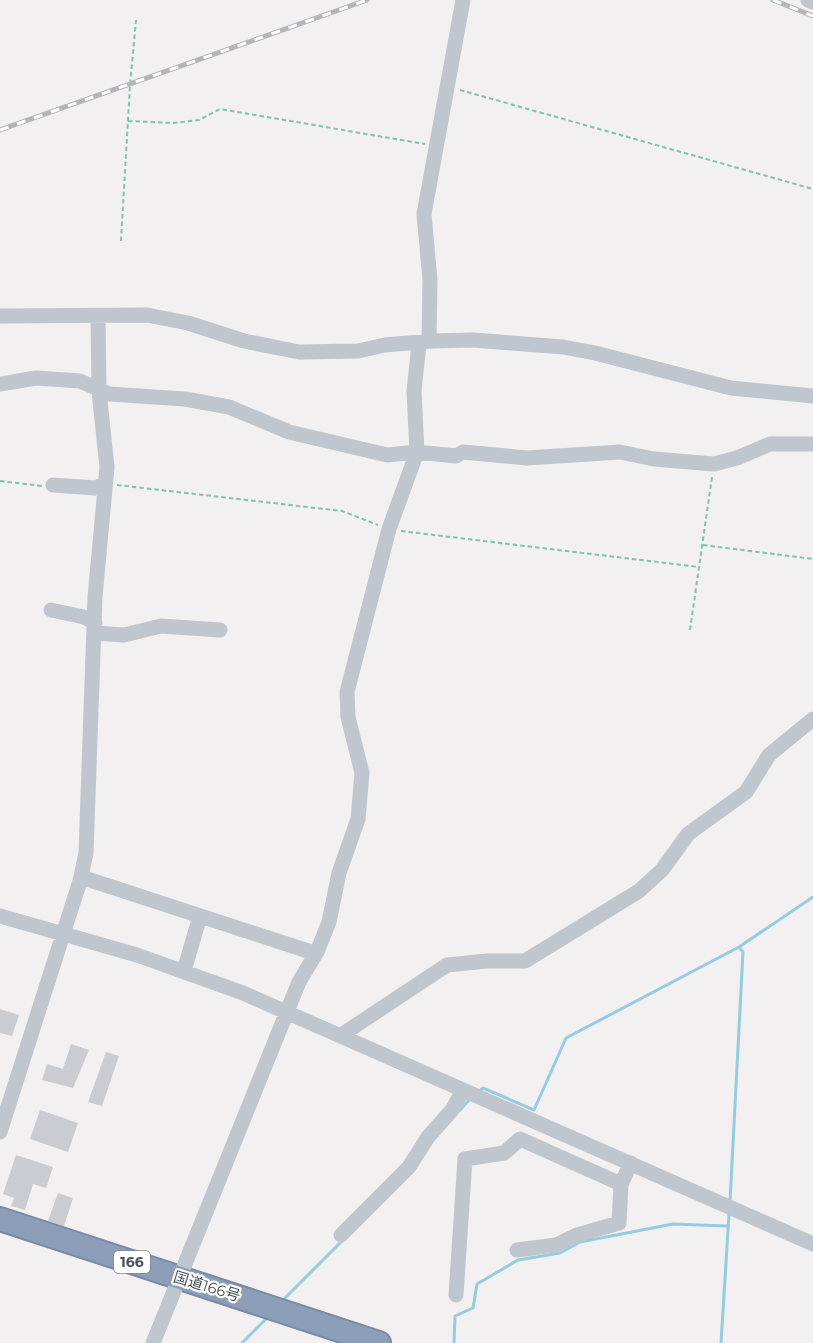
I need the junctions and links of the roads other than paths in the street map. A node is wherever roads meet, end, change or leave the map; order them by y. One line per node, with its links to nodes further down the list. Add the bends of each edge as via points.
1 (463, 0): 6 (street, via 424,214 430,280)
2 (808, 0): 3 (street)
3 (813, 2)
4 (0, 316): 5 (street)
5 (98, 316): 6 (street, via 147,315 170,319 290,351 358,351); 8 (street)
6 (424, 342): 9 (street, via 473,340 585,350 731,388); 11 (street, via 414,391)
7 (0, 384): 8 (street, via 36,378 66,379 86,382)
8 (99, 391): 11 (street, via 229,407 289,432 387,455); 12 (street, via 106,440)
9 (813, 396)
10 (813, 444): 11 (street, via 770,444 714,464 620,453 516,458)
11 (417, 452): 22 (street, via 386,528 346,692 362,773 358,819 339,873 329,922)
12 (105, 483): 13 (street, via 96,488); 15 (street)
13 (53, 485)
14 (51, 610): 15 (street, via 84,617)
15 (94, 628): 16 (street, via 124,635 161,626); 18 (street, via 90,799)
16 (220, 630)
17 (813, 719): 25 (street, via 769,755 746,792 688,834 662,870 639,891 525,961 487,960 447,966)
18 (81, 877): 20 (street); 21 (street)
19 (0, 916): 21 (street)
20 (200, 916): 22 (street, via 308,951); 23 (street)
21 (64, 933): 23 (street); 27 (street)
22 (314, 957): 24 (street)
23 (184, 971): 24 (street)
24 (287, 1012): 25 (street); 34 (street)
25 (340, 1036): 26 (street)
26 (470, 1093): 28 (street); 31 (street, via 428,1137 409,1167)
27 (0, 1132)
28 (631, 1163): 29 (street); 32 (street)
29 (621, 1184): 33 (street, via 619,1223 556,1245); 35 (street, via 520,1139 504,1153 465,1159)
30 (0, 1220): 34 (highway, 国道166号 / 166)
31 (341, 1235)
32 (813, 1244)
33 (518, 1251)
34 (180, 1278): 36 (street); 37 (highway, 国道166号 / 166)
35 (456, 1295)
36 (153, 1343)
37 (379, 1343)

